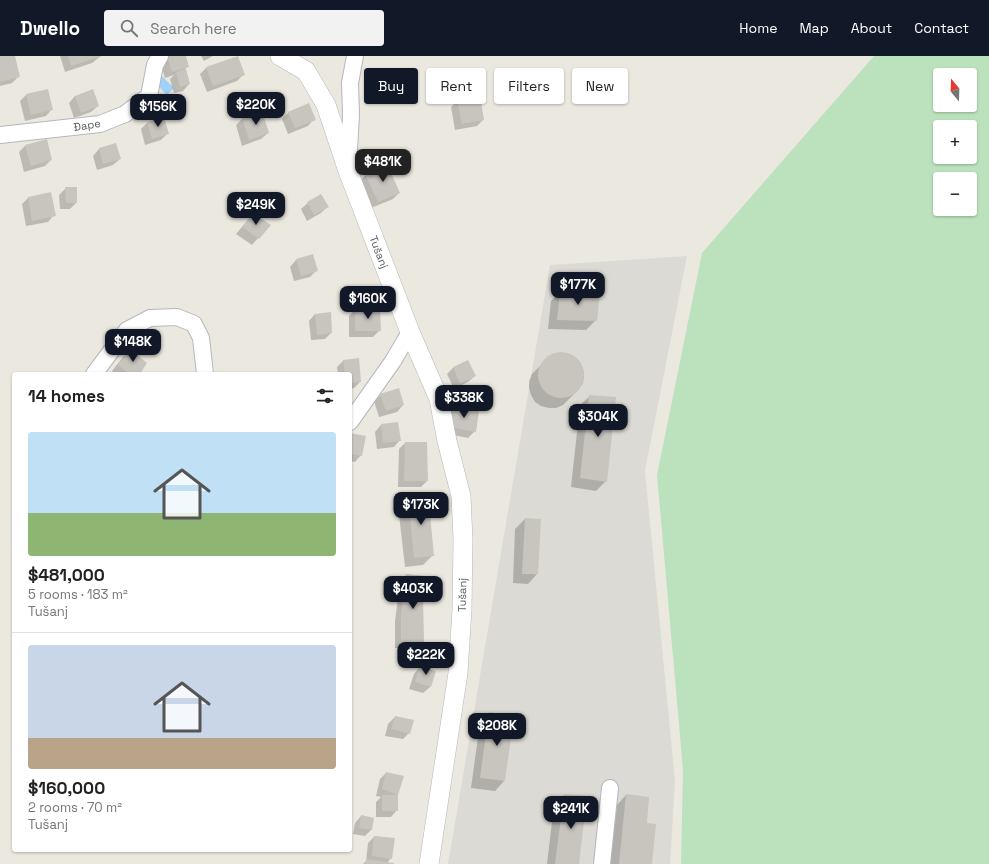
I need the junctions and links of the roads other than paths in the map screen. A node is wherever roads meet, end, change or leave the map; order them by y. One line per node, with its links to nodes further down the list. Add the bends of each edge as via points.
1 (160, 56): 4 (street, Đape, via 154,65 149,96 125,114 100,124)
2 (280, 56): 5 (street, Tušanj, via 306,71 326,105)
3 (355, 56): 5 (street, Tušanj, via 350,83)
4 (0, 135)
5 (348, 171): 6 (street, Tušanj)
6 (410, 332): 9 (street); 11 (street, Tušanj, via 438,399 461,496 463,540 458,673)
7 (96, 372): 8 (street, via 128,330 150,318 177,317 194,324 201,338)
8 (205, 372)
9 (352, 419)
10 (610, 788): 12 (street)
11 (429, 864)
12 (602, 864)

